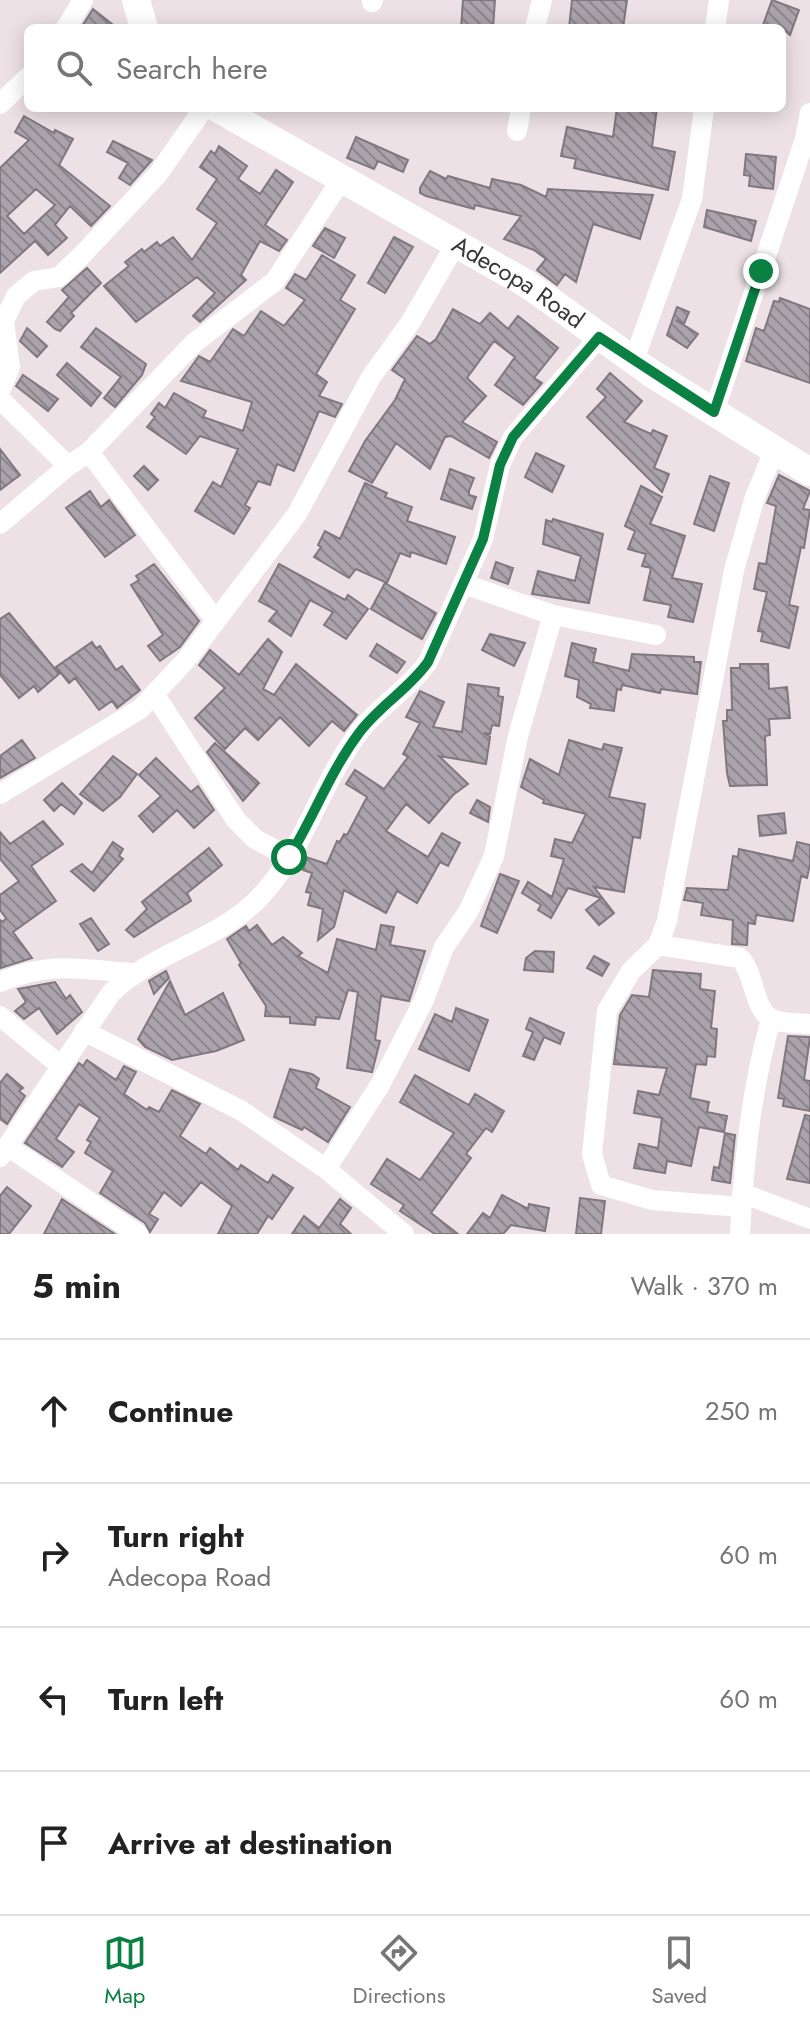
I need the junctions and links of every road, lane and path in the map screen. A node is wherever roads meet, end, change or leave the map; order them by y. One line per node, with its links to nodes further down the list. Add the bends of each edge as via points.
1 (83, 0): 4 (street)
2 (542, 0): 5 (street)
3 (719, 0): 6 (street)
4 (68, 24)
5 (536, 24)
6 (716, 24)
7 (24, 81): 8 (street)
8 (0, 104)
9 (201, 112): 19 (street, via 158,174 81,256 59,277 34,281 16,296 4,321 10,367)
10 (224, 112): 15 (street, Adecopa Road)
11 (520, 112): 14 (street)
12 (703, 112): 18 (street, via 692,199)
13 (810, 113): 21 (street)
14 (517, 131)
15 (343, 177): 16 (street, Adecopa Road); 23 (street, via 275,281 194,343)
16 (457, 242): 17 (street, Adecopa Road, via 527,284); 29 (street, via 371,377 297,514)
17 (599, 337): 18 (street, Adecopa Road); 27 (street, via 513,437)
18 (634, 360): 21 (street, Adecopa Road)
19 (0, 391)
20 (0, 399): 24 (street)
21 (714, 412): 22 (street, Adecopa Road)
22 (774, 451): 25 (street, Adecopa Road); 34 (street, via 734,570 667,921)
23 (89, 452): 24 (street); 29 (street)
24 (68, 466): 26 (street)
25 (810, 472)
26 (0, 524)
27 (464, 584): 28 (street); 33 (street, via 428,662 360,731)
28 (553, 615): 30 (street); 43 (street, via 518,736 494,856 468,912 444,947 424,1000 380,1085)
29 (216, 621): 31 (street)
30 (656, 635)
31 (155, 695): 32 (street, via 106,733); 33 (street, via 236,820 255,839)
32 (0, 794)
33 (289, 857): 35 (street, via 258,899)
34 (658, 945): 38 (street, via 740,958); 44 (street, via 631,971 607,1011 592,1154 601,1185 652,1200)
35 (132, 973): 36 (street, via 49,967); 40 (street)
36 (0, 982)
37 (0, 1016): 41 (street)
38 (771, 1019): 39 (street); 44 (street, via 755,1078)
39 (810, 1024)
40 (84, 1031): 41 (street); 43 (street, via 242,1111)
41 (62, 1067): 42 (street)
42 (4, 1152): 46 (street)
43 (326, 1169): 47 (street)
44 (742, 1200): 45 (street); 48 (street)
45 (810, 1219)
46 (138, 1234)
47 (404, 1234)
48 (740, 1234)

